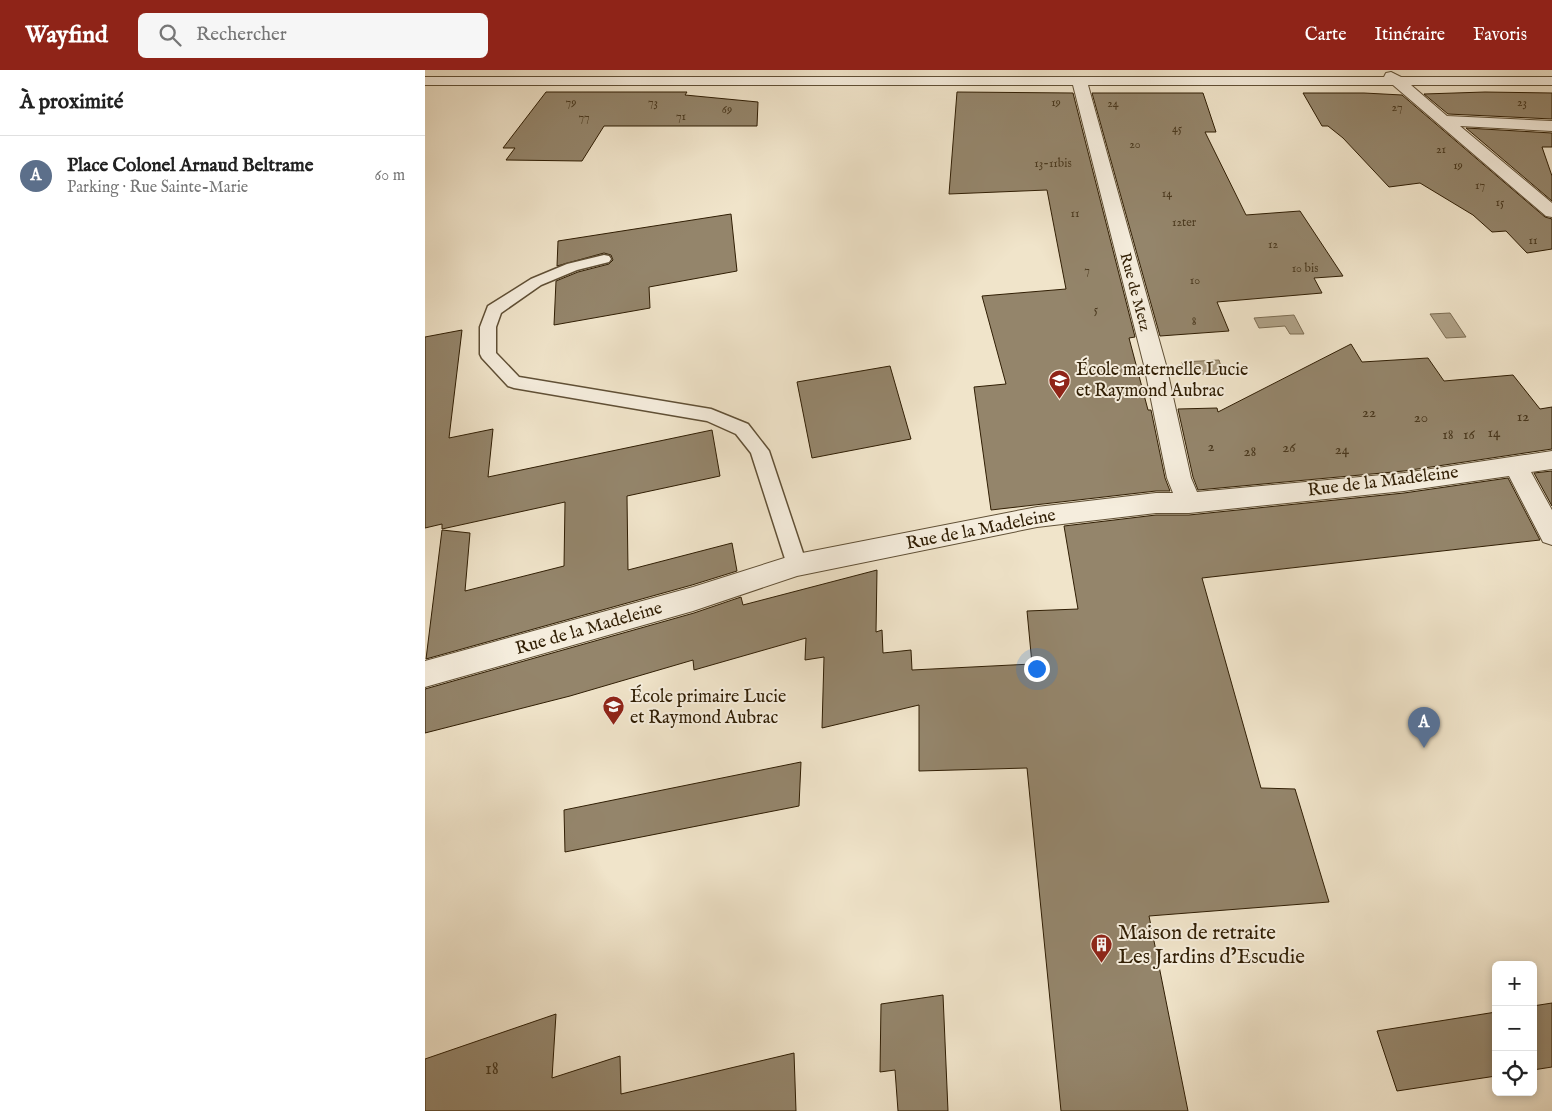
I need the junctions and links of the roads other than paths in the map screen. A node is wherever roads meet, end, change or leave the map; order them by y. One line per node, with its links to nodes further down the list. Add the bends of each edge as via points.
1 (1385, 70): 4 (street)
2 (425, 81): 3 (street)
3 (1079, 81): 4 (street); 12 (street, Rue de Metz, via 1155,365 1179,478)
4 (1399, 81): 5 (street); 6 (street)
5 (1552, 81)
6 (1443, 120): 7 (street); 8 (street)
7 (1552, 126)
8 (1552, 212)
9 (604, 259): 14 (lane, via 572,267 536,282 494,310 488,327 488,354 514,382 711,415 742,429 760,451)
10 (1552, 460): 11 (street, Rue de la Madeleine)
11 (1516, 466): 12 (street, Rue de la Madeleine, via 1404,482); 13 (street)
12 (1189, 503): 14 (street, Rue de la Madeleine, via 1156,503 1037,517)
13 (1552, 534)
14 (797, 565): 15 (street, Rue de la Madeleine, via 693,600)
15 (425, 674)

